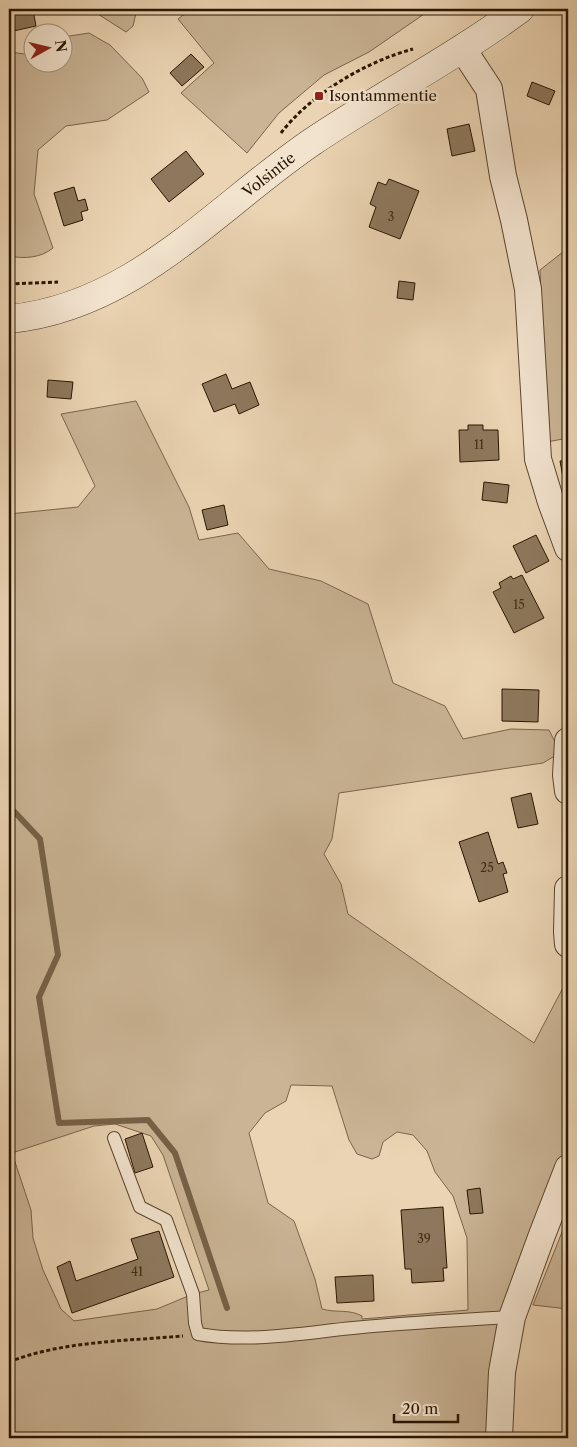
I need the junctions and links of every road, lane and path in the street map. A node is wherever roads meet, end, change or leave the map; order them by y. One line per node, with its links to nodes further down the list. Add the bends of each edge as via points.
1 (520, 9): 2 (street, Volsintie)
2 (462, 48): 3 (street, Volsintie, via 301,150 138,274 66,307); 4 (street, via 489,89 503,176 528,288 538,459)
3 (9, 318)
4 (568, 548)
5 (568, 741): 6 (street)
6 (568, 791)
7 (568, 888): 8 (street)
8 (568, 944)
9 (114, 1138): 12 (lane, via 140,1207 166,1220 193,1294)
10 (568, 1168): 11 (street)
11 (512, 1317): 12 (lane, via 394,1324 256,1338); 14 (street, via 502,1372)
12 (198, 1334): 13 (path, via 62,1348)
13 (9, 1362)
14 (499, 1438)

